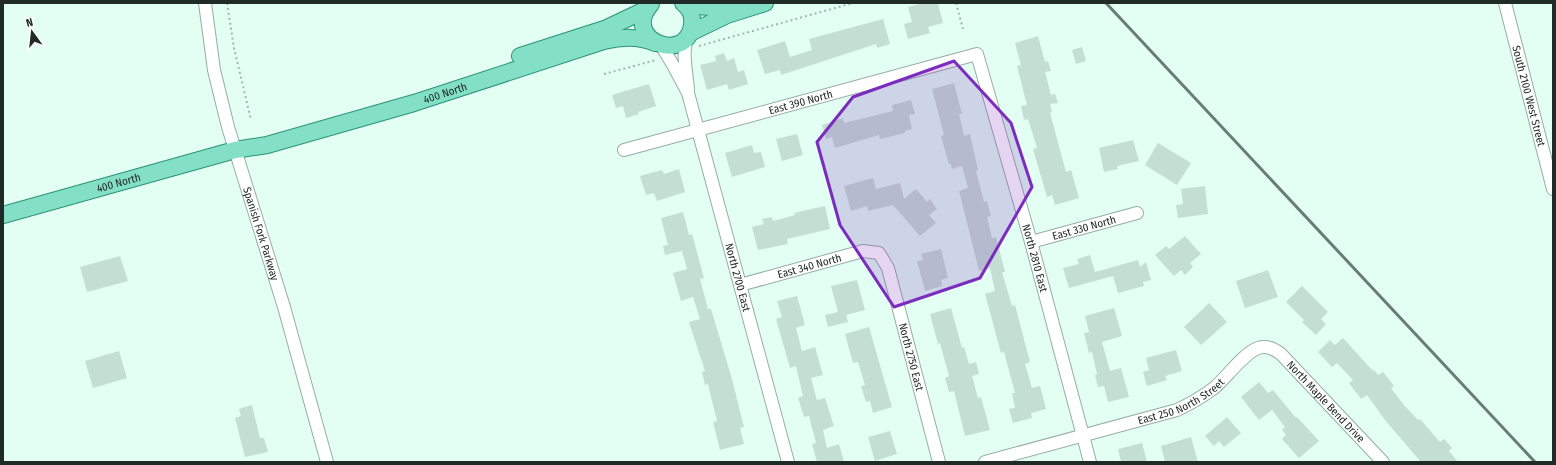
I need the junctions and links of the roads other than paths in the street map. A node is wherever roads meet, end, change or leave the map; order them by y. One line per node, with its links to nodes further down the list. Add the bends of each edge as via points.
1 (205, 3): 12 (street, Spanish Fork Parkway, via 214,70)
2 (730, 3): 5 (main road, via 710,7)
3 (765, 3): 7 (main road, via 720,18)
4 (1505, 3): 14 (street, South 2100 West Street)
5 (684, 4): 7 (main road, via 691,15 692,27)
6 (650, 5): 8 (main road, via 643,21 644,28 646,34); 12 (main road, 400 North, via 607,28 438,84 262,135)
7 (689, 34): 8 (main road, via 674,45); 10 (street, North 2700 East, via 684,48)
8 (658, 44): 10 (street, North 2700 East); 12 (main road, 400 North, via 632,37 604,41 414,103 267,145)
9 (977, 54): 11 (street, East 390 North); 17 (street, North 2810 East)
10 (688, 93): 11 (street, North 2700 East)
11 (698, 130): 13 (street, East 390 North); 19 (street, North 2700 East)
12 (235, 150): 16 (main road, 400 North); 22 (street, Spanish Fork Parkway, via 284,307)
13 (624, 150)
14 (1553, 189)
15 (1136, 213): 17 (street, East 330 North)
16 (3, 215)
17 (1031, 242): 21 (street, North 2810 East)
18 (879, 253): 19 (street, East 340 North, via 863,251); 24 (street, North 2750 East, via 888,268)
19 (740, 285): 23 (street, North 2700 East)
20 (1266, 347): 21 (street, East 250 North Street, via 1257,348 1249,354 1197,401 1177,410); 27 (street, North Maple Bend Drive, via 1281,354)
21 (1083, 435): 25 (street, East 250 North Street); 26 (street, North 2810 East)
22 (327, 462)
23 (788, 462)
24 (940, 462)
25 (985, 462)
26 (1090, 462)
27 (1382, 462)

